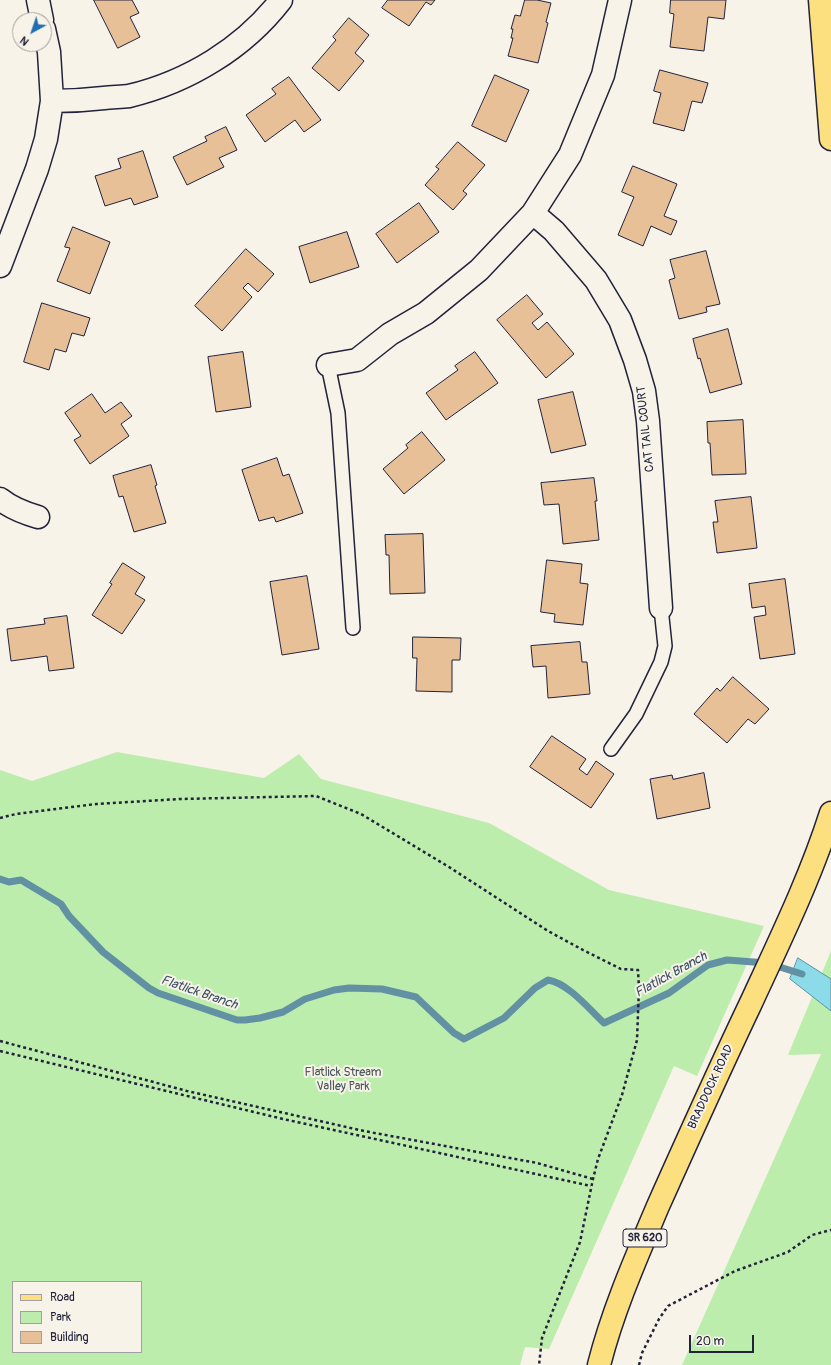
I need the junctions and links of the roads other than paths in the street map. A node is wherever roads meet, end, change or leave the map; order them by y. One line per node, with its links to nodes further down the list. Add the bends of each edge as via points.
1 (38, 0): 5 (street)
2 (281, 0): 7 (street, via 246,38 230,50 211,63 168,84 128,96)
3 (620, 0): 9 (street, via 603,75 570,155)
4 (820, 0): 8 (main road)
5 (40, 12)
6 (49, 52): 7 (street)
7 (52, 101): 10 (street, via 46,139 37,169)
8 (831, 139)
9 (533, 213): 11 (street, via 479,270 426,313 390,334 357,360); 14 (street, CAT TAIL COURT, via 554,231 596,280 620,320 635,360 644,391 648,421)
10 (0, 266)
11 (328, 365): 15 (lane, via 338,413)
12 (0, 499): 13 (street, via 23,513)
13 (38, 517)
14 (661, 608): 16 (lane, via 665,646 661,662 636,714)
15 (353, 628)
16 (611, 749)
17 (831, 813): 18 (main road, BRADDOCK ROAD / SR 620, via 821,845 785,929 637,1255 606,1337)
18 (599, 1365)

